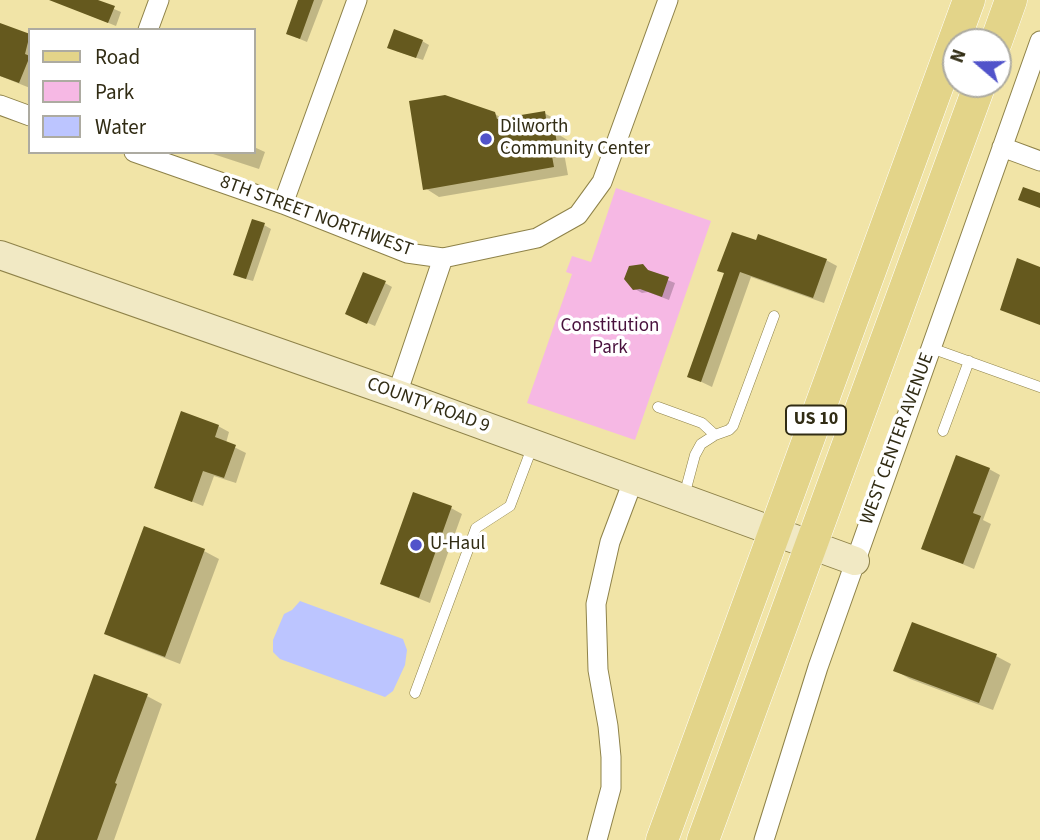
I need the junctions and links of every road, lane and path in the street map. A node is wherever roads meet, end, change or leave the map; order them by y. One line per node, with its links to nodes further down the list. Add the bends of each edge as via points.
1 (159, 0): 6 (street)
2 (357, 0): 15 (street)
3 (668, 0): 17 (street, 8TH STREET NORTHWEST, via 602,182 578,215 537,238)
4 (970, 0): 29 (main road, US 10)
5 (1011, 0): 7 (main road)
6 (149, 28)
7 (1001, 28)
8 (1040, 41): 12 (street, WEST CENTER AVENUE)
9 (975, 98): 30 (main road, US 10)
10 (0, 105): 11 (street)
11 (28, 115)
12 (1002, 147): 14 (street); 19 (street, WEST CENTER AVENUE)
13 (140, 154): 15 (street, 8TH STREET NORTHWEST)
14 (1040, 161)
15 (283, 204): 17 (street, 8TH STREET NORTHWEST, via 407,253)
16 (0, 255): 22 (street, COUNTY ROAD 9)
17 (443, 258): 22 (street)
18 (774, 316): 25 (lane, via 733,426)
19 (931, 348): 20 (lane); 31 (street, WEST CENTER AVENUE)
20 (969, 361): 21 (lane); 24 (lane)
21 (1040, 387)
22 (397, 394): 26 (street, COUNTY ROAD 9)
23 (657, 407): 25 (lane, via 702,423)
24 (943, 431)
25 (715, 435): 28 (lane, via 701,444 695,455)
26 (533, 444): 27 (street, COUNTY ROAD 9); 32 (lane, via 510,506 476,528)
27 (633, 481): 28 (street, COUNTY ROAD 9); 33 (street, via 610,541 596,604 598,670 611,757 611,789)
28 (682, 499): 29 (street, COUNTY ROAD 9)
29 (774, 533): 30 (street, COUNTY ROAD 9); 34 (main road, US 10)
30 (810, 546): 31 (street, COUNTY ROAD 9); 35 (main road, US 10)
31 (855, 561): 36 (street, WEST CENTER AVENUE)
32 (415, 693)
33 (597, 840)
34 (662, 840)
35 (703, 840)
36 (764, 840)

